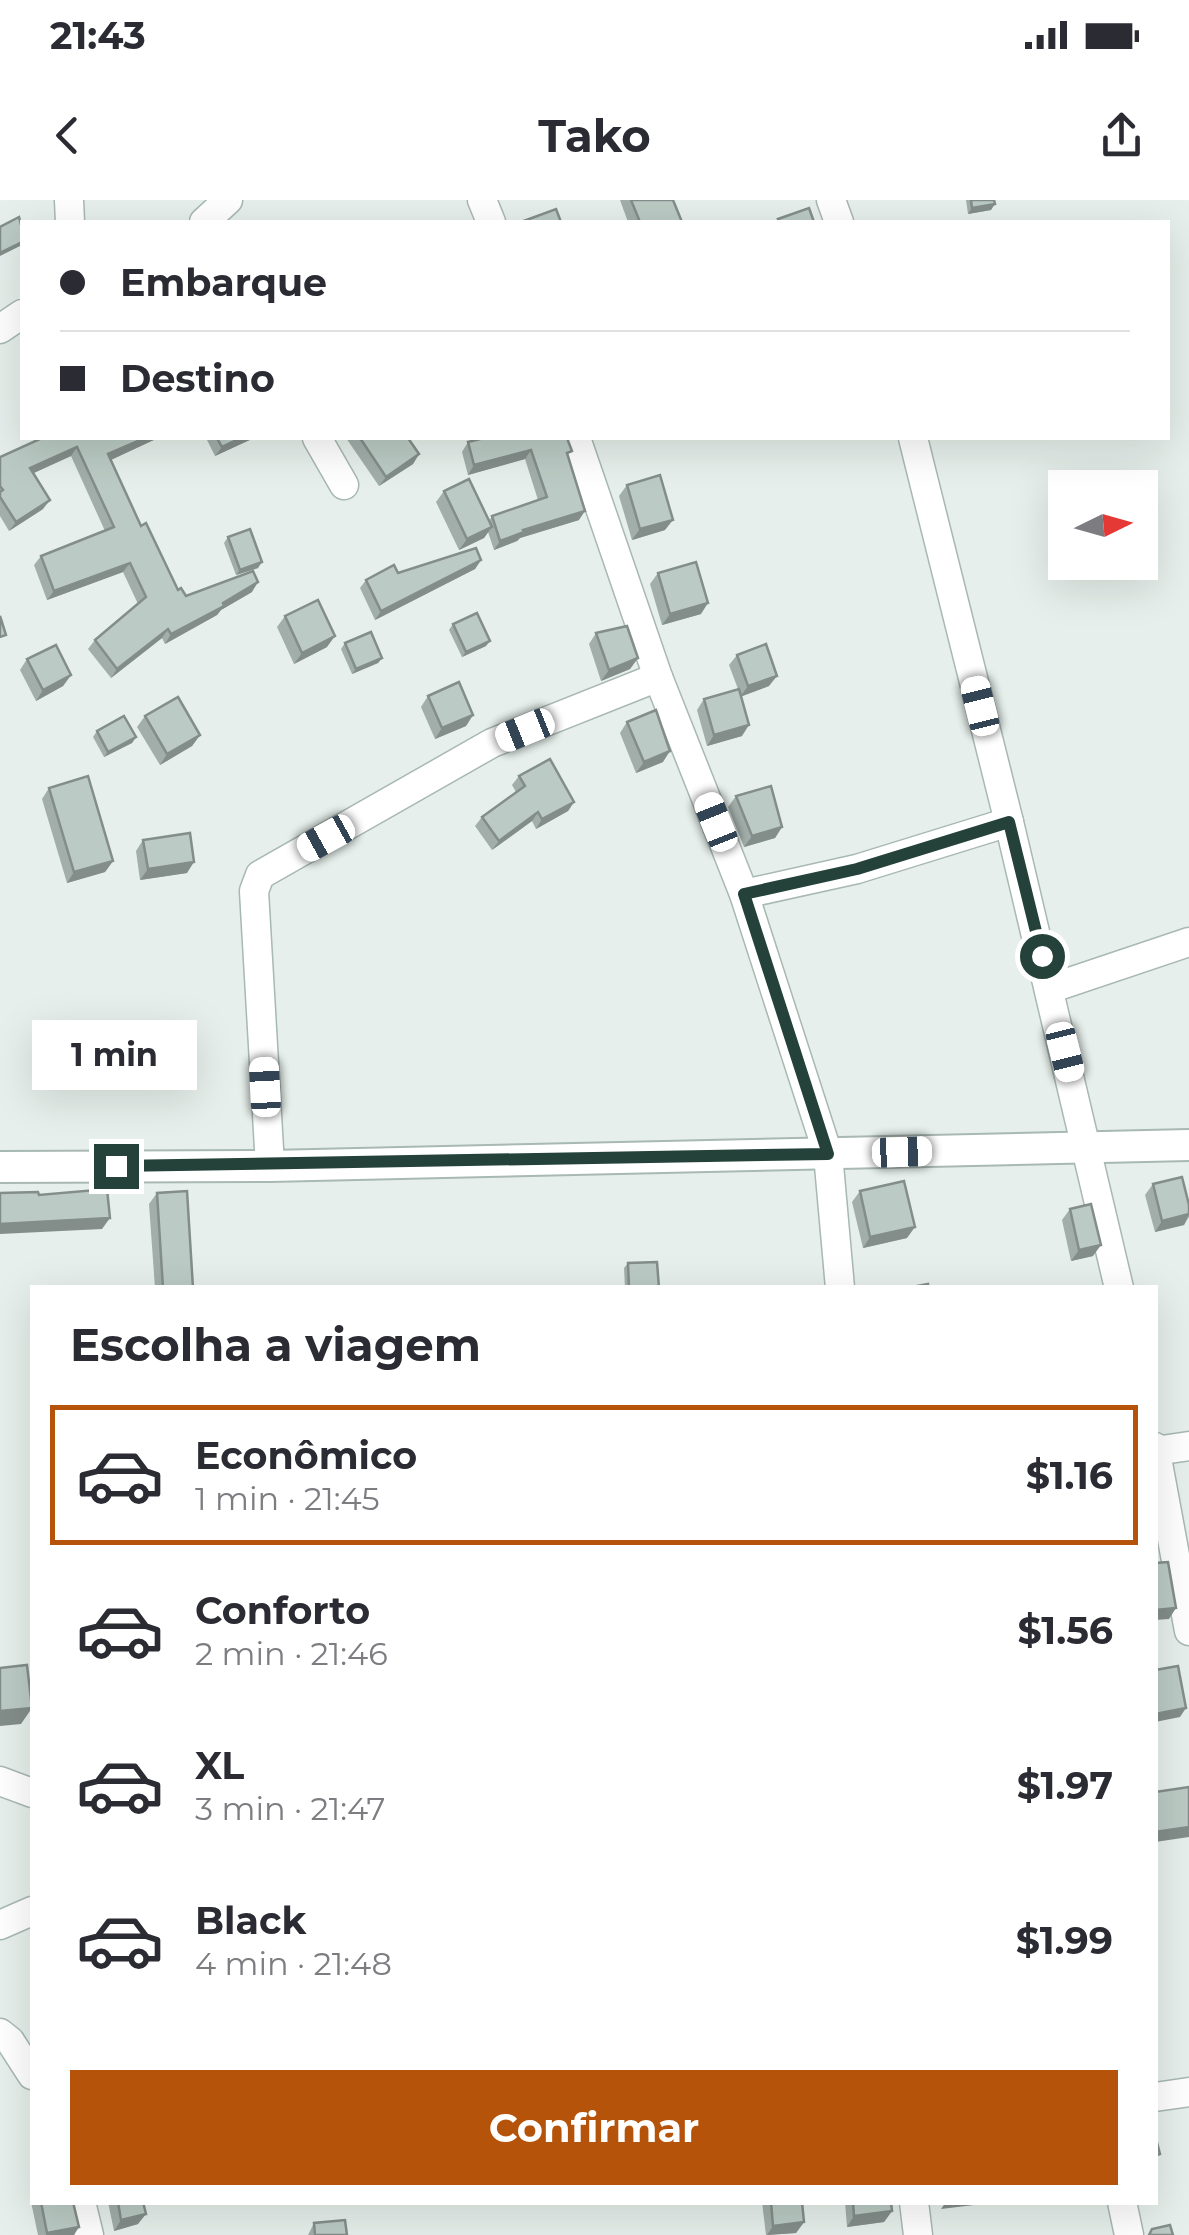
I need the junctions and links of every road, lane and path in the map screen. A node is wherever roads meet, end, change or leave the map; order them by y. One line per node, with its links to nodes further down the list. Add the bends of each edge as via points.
1 (228, 200): 2 (street)
2 (206, 220)
3 (319, 440): 6 (street)
4 (577, 440): 7 (street)
5 (913, 440): 8 (street)
6 (344, 486)
7 (658, 678): 9 (street); 15 (street, via 492,744 260,875 254,891)
8 (1009, 822): 9 (street, via 857,869); 11 (street)
9 (744, 894): 14 (street)
10 (1189, 942): 11 (street)
11 (1050, 989): 13 (street)
12 (1189, 1146): 13 (street)
13 (1088, 1148): 14 (street); 18 (street)
14 (828, 1154): 15 (street); 17 (street)
15 (270, 1166): 16 (street)
16 (0, 1167)
17 (840, 1285)
18 (1118, 1285)
19 (1189, 1446): 20 (street)
20 (1158, 1450)
21 (1158, 1466): 22 (street)
22 (1189, 1630)
23 (0, 1781): 24 (street)
24 (30, 1792)
25 (30, 1912): 26 (street)
26 (0, 1925)
27 (0, 2033): 28 (street)
28 (30, 2072)
29 (1189, 2092): 30 (street)
30 (1158, 2096)
31 (82, 2205): 34 (street)
32 (914, 2205): 35 (street)
33 (1123, 2205): 36 (street)
34 (89, 2235)
35 (918, 2235)
36 (1130, 2235)

